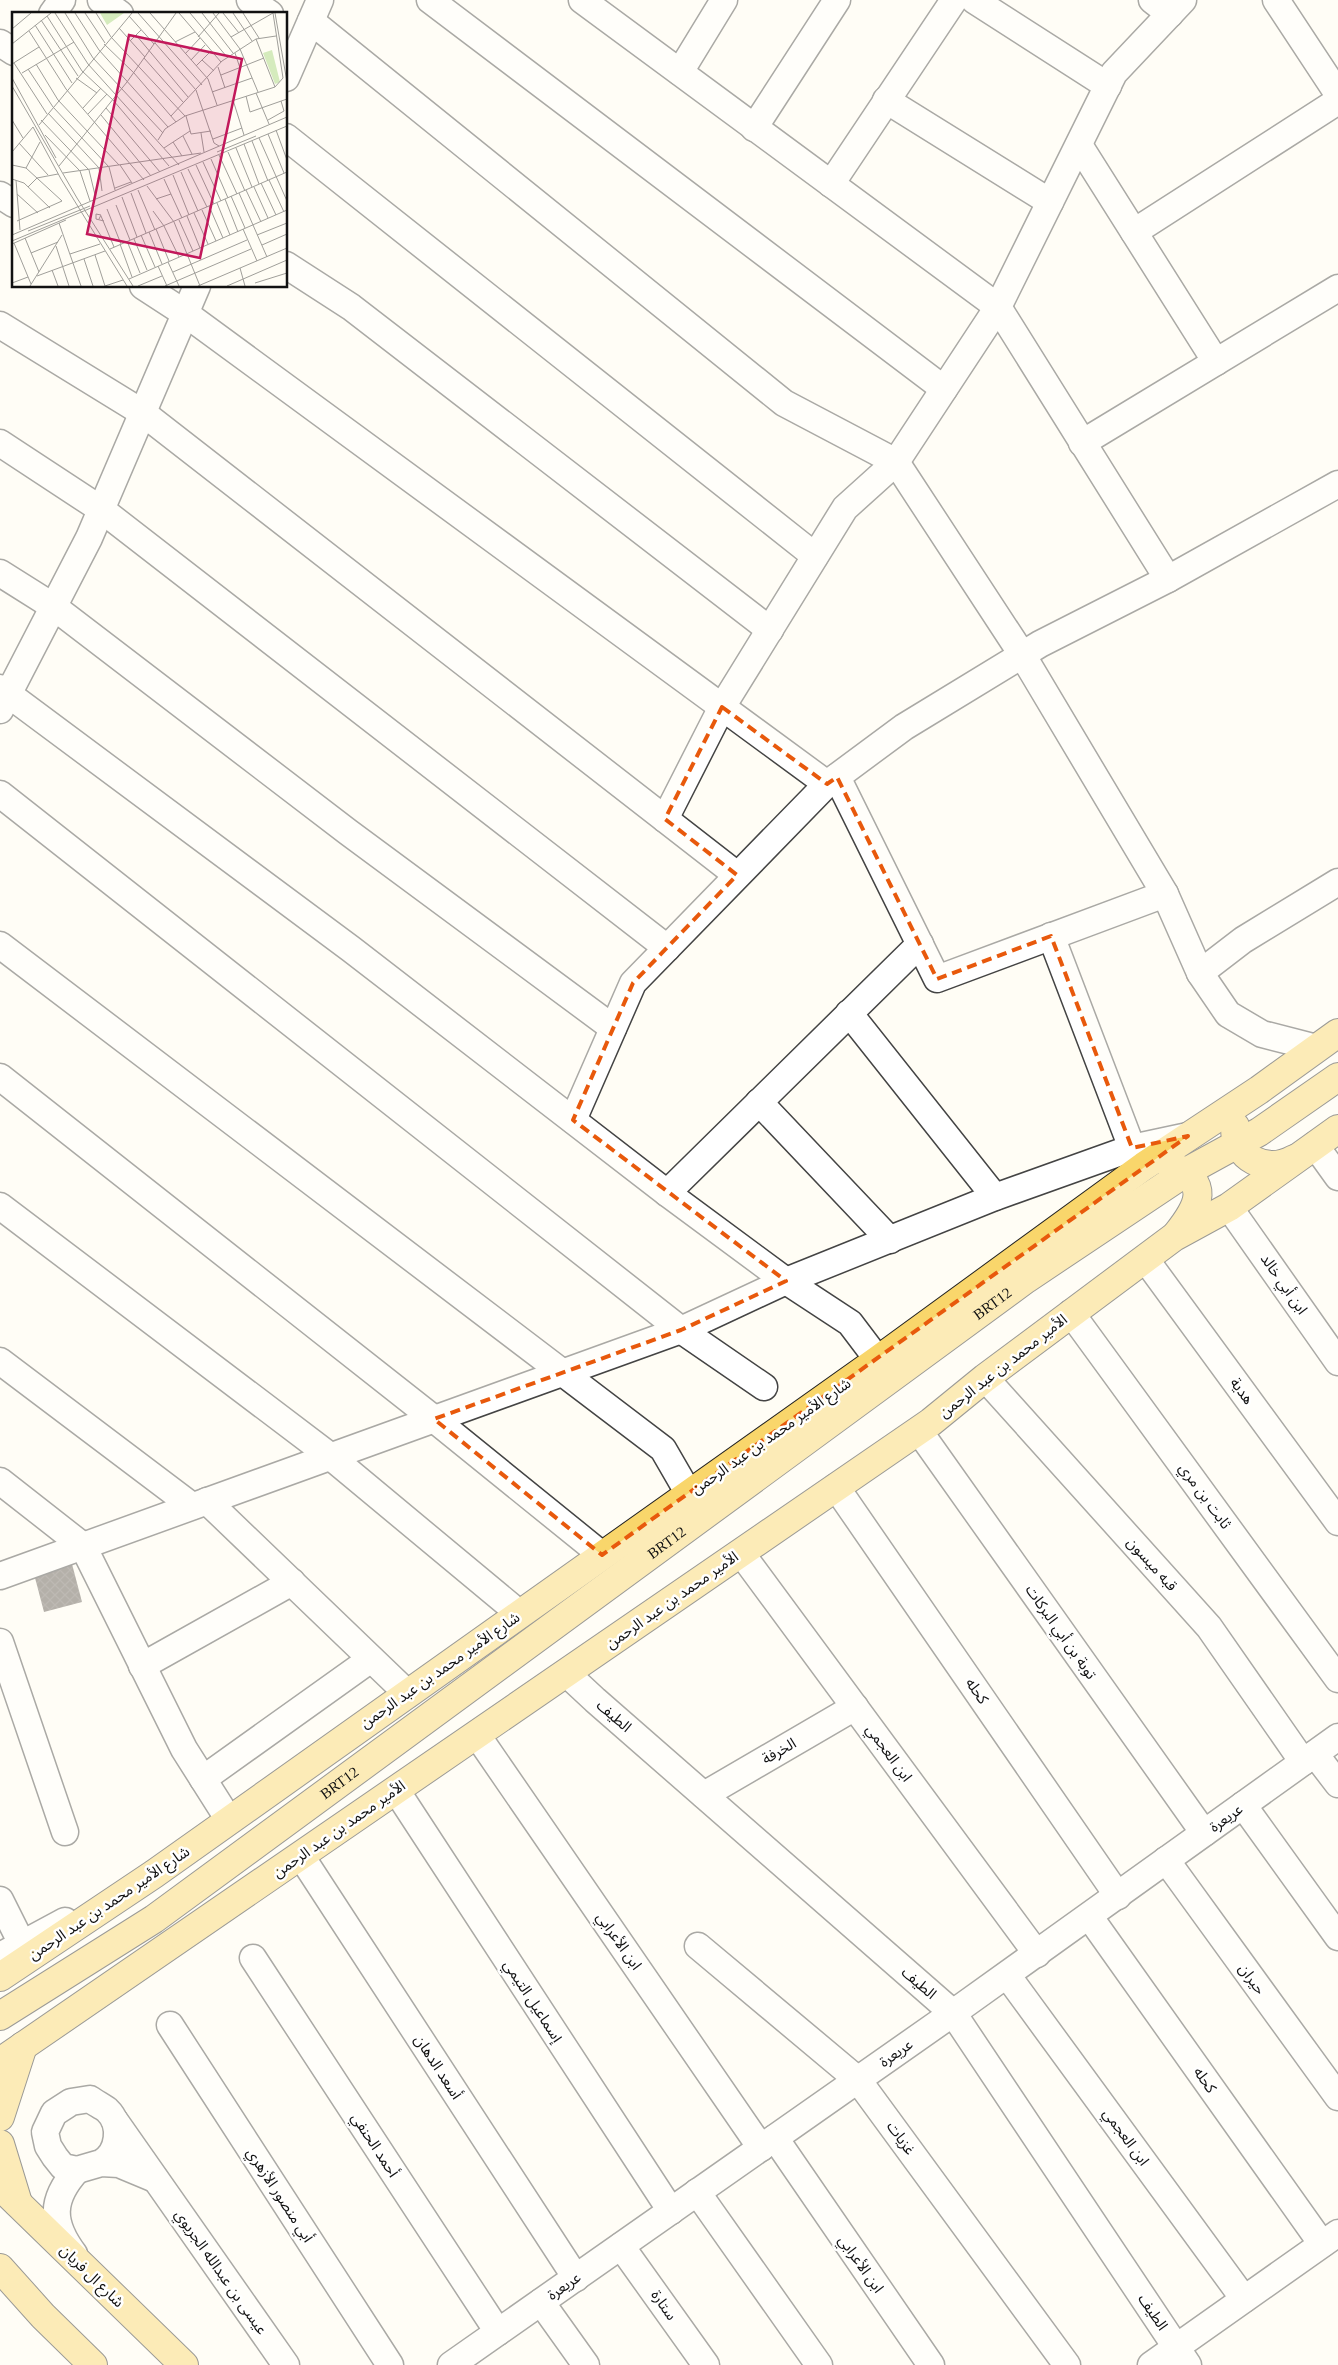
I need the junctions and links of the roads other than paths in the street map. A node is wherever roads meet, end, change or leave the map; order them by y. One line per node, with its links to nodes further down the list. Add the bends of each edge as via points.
1 (62, 0): 12 (street)
2 (101, 0): 13 (street)
3 (250, 0): 14 (street)
4 (430, 0): 40 (street)
5 (582, 0): 19 (street)
6 (724, 0): 19 (street)
7 (836, 0): 24 (street)
8 (954, 0): 22 (street)
9 (974, 0): 20 (street)
10 (1276, 0): 21 (street)
11 (1168, 5): 20 (street, via 1114,73)
12 (53, 12)
13 (117, 12)
14 (267, 12)
15 (305, 21): 18 (street); 44 (street, via 784,403)
16 (0, 43): 17 (street)
17 (12, 51)
18 (288, 72)
19 (680, 72): 24 (street)
20 (1108, 86): 26 (street)
21 (1338, 94)
22 (886, 100): 27 (street); 29 (street)
23 (1338, 101): 31 (street)
24 (754, 128): 27 (street)
25 (288, 139): 47 (street)
26 (1079, 145): 29 (street); 31 (street)
27 (831, 184): 36 (street)
28 (0, 195): 30 (street)
29 (1050, 202): 36 (street)
30 (12, 203)
31 (1134, 232): 39 (street)
32 (288, 265): 51 (street, via 351,306)
33 (145, 288): 37 (street)
34 (196, 288): 37 (street)
35 (1338, 288): 39 (street)
36 (998, 307): 40 (street); 43 (street)
37 (186, 314): 41 (street); 54 (street)
38 (0, 325): 41 (street)
39 (1216, 362): 43 (street)
40 (944, 389): 44 (street)
41 (143, 413): 46 (street); 57 (street)
42 (0, 443): 46 (street)
43 (1082, 443): 49 (street)
44 (896, 462): 47 (street, via 845,508); 52 (street)
45 (1338, 484): 49 (street)
46 (102, 510): 50 (street); 64 (street)
47 (815, 556): 51 (street)
48 (0, 573): 50 (street)
49 (1168, 579): 52 (street, via 1040,644)
50 (54, 607): 53 (street); 67 (street, via 348,832)
51 (770, 630): 54 (street)
52 (1023, 656): 55 (street, via 904,727); 60 (street)
53 (3, 698): 73 (street, via 351,949)
54 (722, 708): 55 (street); 57 (street)
55 (832, 780): 58 (street); 62 (street)
56 (0, 794): 89 (street)
57 (665, 819): 58 (street)
58 (737, 875): 64 (street)
59 (1338, 882): 65 (street, via 1243,940)
60 (1165, 894): 61 (street); 65 (street)
61 (1051, 936): 62 (street, via 937,979); 77 (street)
62 (920, 944): 66 (street)
63 (0, 945): 93 (street)
64 (666, 948): 67 (street, via 633,983)
65 (1200, 973): 68 (street, via 1228,1014 1262,1034)
66 (849, 1013): 72 (street); 81 (street)
67 (613, 1028): 73 (street)
68 (1328, 1040): 71 (main road)
69 (0, 1077): 96 (street)
70 (1338, 1077): 75 (main road, BRT12)
71 (1259, 1090): 75 (main road, via 1238,1113 1235,1132); 77 (main road, via 1188,1136)
72 (759, 1102): 80 (street); 85 (street)
73 (573, 1120): 80 (street)
74 (1338, 1129): 76 (main road, الأمير محمد بن عبد الرحمن)
75 (1239, 1143): 76 (main road, via 1249,1158 1267,1166 1287,1163); 78 (main road, BRT12)
76 (1310, 1150): 79 (street); 83 (main road, الأمير محمد بن عبد الرحمن)
77 (1138, 1157): 78 (main road, via 1167,1163); 81 (street); 90 (main road)
78 (1186, 1172): 84 (main road, via 1193,1180 1197,1201 1194,1211); 142 (main road, BRT12, via 1026,1280 154,1919)
79 (1338, 1177)
80 (667, 1193): 87 (street)
81 (995, 1197): 85 (street)
82 (0, 1206): 98 (street)
83 (1229, 1207): 84 (main road, الأمير محمد بن عبد الرحمن); 92 (street, ابن أبي خالد)
84 (1174, 1237): 86 (main road, الأمير محمد بن عبد الرحمن)
85 (890, 1240): 87 (street)
86 (1146, 1260): 88 (main road, الأمير محمد بن عبد الرحمن); 103 (street, هدية)
87 (786, 1281): 89 (street); 90 (street, via 850,1323)
88 (1071, 1313): 94 (main road, الأمير محمد بن عبد الرحمن); 114 (street, ثابت بن مري)
89 (681, 1330): 93 (street); 95 (street)
90 (878, 1360): 101 (main road, شارع الأمير محمد بن عبد الرحمن)
91 (0, 1361): 102 (street)
92 (1338, 1362)
93 (561, 1373): 96 (street); 101 (street, via 663,1449)
94 (985, 1378): 97 (main road, الأمير محمد بن عبد الرحمن); 119 (street, قبه ميسون, via 1209,1627)
95 (764, 1387)
96 (434, 1419): 98 (street); 106 (street)
97 (919, 1430): 100 (main road, الأمير محمد بن عبد الرحمن); 127 (street, توبة بن أبي البركات)
98 (330, 1456): 102 (street); 109 (street)
99 (0, 1481): 104 (street)
100 (836, 1487): 105 (main road, الأمير محمد بن عبد الرحمن); 131 (street, كحله)
101 (688, 1494): 106 (main road, شارع الأمير محمد بن عبد الرحمن)
102 (200, 1504): 104 (street); 108 (street)
103 (1338, 1522)
104 (83, 1546): 107 (street); 112 (street)
105 (741, 1553): 113 (main road, الأمير محمد بن عبد الرحمن); 116 (street, ابن العجمي)
106 (602, 1555): 109 (main road, شارع الأمير محمد بن عبد الرحمن)
107 (0, 1576)
108 (292, 1582): 111 (street); 112 (street)
109 (520, 1614): 115 (main road, شارع الأمير محمد بن عبد الرحمن)
110 (0, 1642): 126 (street)
111 (371, 1659): 115 (street); 120 (street)
112 (142, 1666): 120 (street)
113 (566, 1673): 117 (main road, الأمير محمد بن عبد الرحمن); 123 (street, الطيف)
114 (1338, 1679)
115 (408, 1694): 125 (main road, شارع الأمير محمد بن عبد الرحمن)
116 (855, 1708): 123 (street, الخرفة); 137 (street, ابن العجمي)
117 (477, 1735): 122 (main road, الأمير محمد بن عبد الرحمن); 150 (street, ابن الأعرابي)
118 (1338, 1737): 119 (street, عريعرة)
119 (1309, 1758): 121 (street, قبه ميسون); 124 (street, عريعرة)
120 (203, 1779): 125 (street)
121 (1338, 1784)
122 (396, 1790): 128 (main road, الأمير محمد بن عبد الرحمن); 156 (street, إسماعيل التيمي)
123 (704, 1795): 141 (street, الطيف)
124 (1243, 1806): 127 (street, عريعرة); 134 (street)
125 (229, 1820): 130 (main road, شارع الأمير محمد بن عبد الرحمن)
126 (65, 1832)
127 (1204, 1833): 129 (street, عريعرة)
128 (301, 1856): 144 (main road, الأمير محمد بن عبد الرحمن); 161 (street, أسعد الدهان)
129 (1166, 1860): 131 (street, عريعرة); 147 (street, حيران)
130 (154, 1874): 136 (street); 140 (main road, شارع الأمير محمد بن عبد الرحمن)
131 (1118, 1896): 133 (street, عريعرة)
132 (0, 1900): 136 (street)
133 (1089, 1916): 137 (street, عريعرة); 157 (street, كحله)
134 (1338, 1937)
135 (698, 1946): 146 (street, غزيات)
136 (11, 1950)
137 (1037, 1954): 139 (street, عريعرة)
138 (253, 1958): 164 (street, أحمد الحنفي)
139 (1007, 1975): 141 (street, عريعرة); 162 (street, ابن العجمي)
140 (0, 1977)
141 (953, 2013): 146 (street, عريعرة); 165 (street, الطيف)
142 (0, 2016)
143 (170, 2025): 170 (street, أبي منصور الأزهري)
144 (23, 2046): 145 (main road, الأمير محمد بن عبد الرحمن); 148 (main road)
145 (0, 2062)
146 (858, 2080): 150 (street, عريعرة); 175 (street, غزيات)
147 (1338, 2097)
148 (0, 2117)
149 (115, 2121): 152 (street, via 116,2145 112,2154); 152 (street, via 90,2099 71,2102 54,2113 45,2132 48,2146 63,2167); 153 (street, عيسى بن عبدالله الجريوي)
150 (768, 2143): 154 (street, عريعرة); 174 (street, ابن الأعرابي)
151 (0, 2144): 155 (main road)
152 (89, 2167): 153 (street, via 119,2164); 159 (street, via 65,2184 57,2202 56,2217 61,2237)
153 (155, 2179): 169 (street, عيسى بن عبدالله الجريوي)
154 (698, 2192): 156 (street, عريعرة); 173 (street)
155 (9, 2195): 159 (main road, شارع ال فريان)
156 (671, 2211): 158 (street, عريعرة)
157 (1330, 2238): 162 (street)
158 (621, 2246): 161 (street, عريعرة); 172 (street, ستارة)
159 (83, 2267): 168 (main road, شارع ال فريان)
160 (0, 2268): 167 (main road)
161 (576, 2278): 163 (street, عريعرة)
162 (1244, 2299): 165 (street)
163 (542, 2302): 164 (street, عريعرة); 171 (street)
164 (498, 2332): 166 (street, عريعرة)
165 (1182, 2356): 176 (street)
166 (467, 2360)
167 (93, 2365)
168 (184, 2365)
169 (286, 2365)
170 (390, 2365)
171 (586, 2365)
172 (706, 2365)
173 (819, 2365)
174 (931, 2365)
175 (1067, 2365)
176 (1151, 2365)

